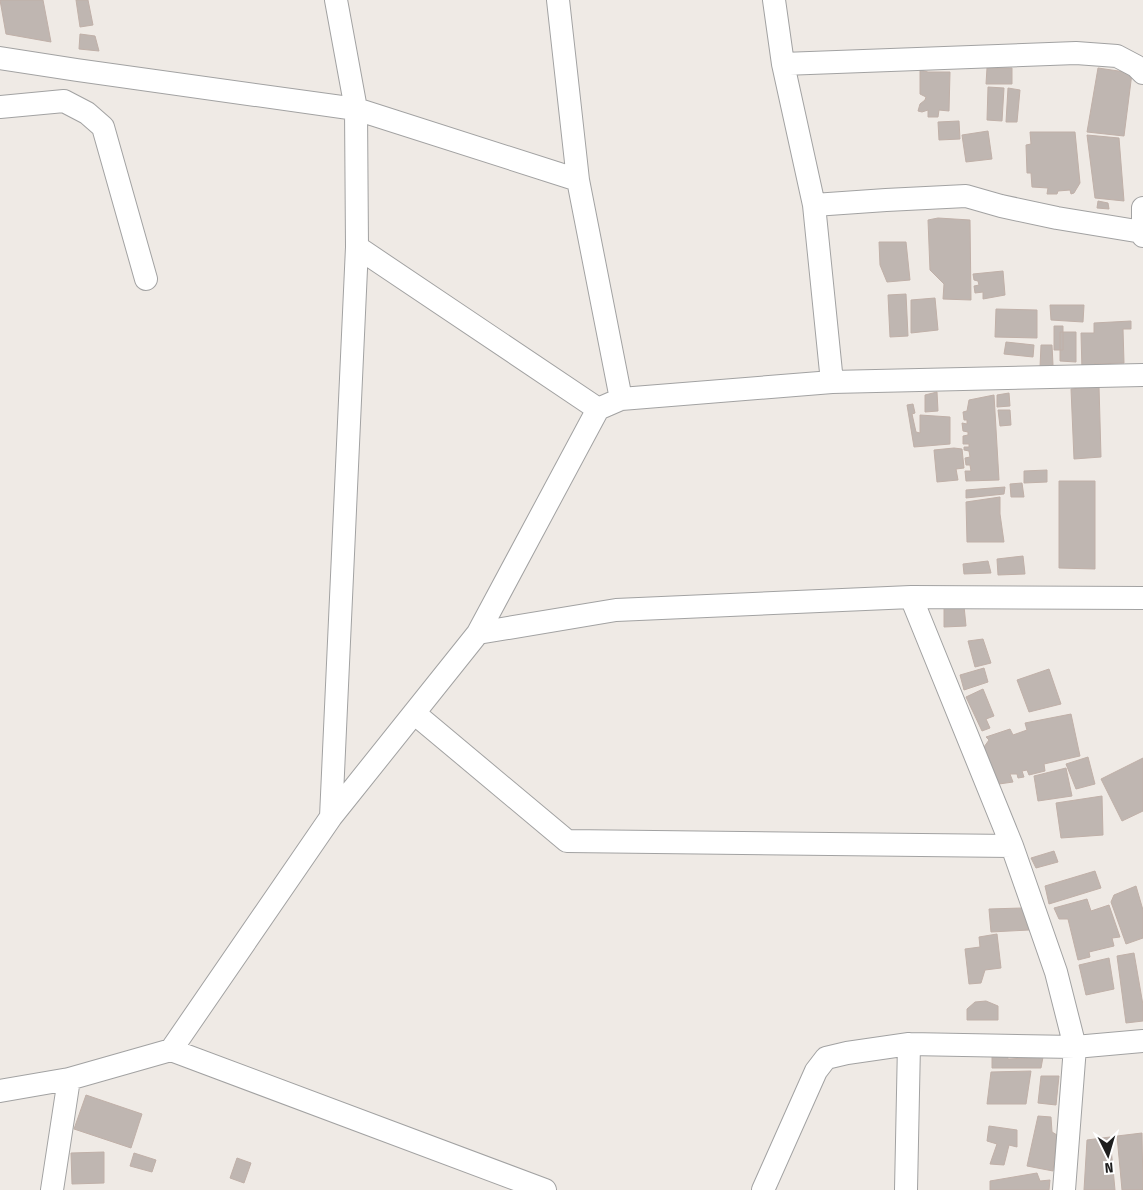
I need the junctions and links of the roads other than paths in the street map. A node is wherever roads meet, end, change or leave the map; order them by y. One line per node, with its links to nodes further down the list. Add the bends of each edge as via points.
1 (336, 0): 8 (street)
2 (558, 0): 9 (street)
3 (774, 0): 5 (street)
4 (0, 58): 8 (street)
5 (783, 64): 6 (street, via 1076,53 1117,56); 10 (street)
6 (1143, 73)
7 (0, 107): 15 (street, via 64,102 87,113 103,127)
8 (356, 109): 9 (street); 14 (street)
9 (578, 180): 18 (street)
10 (814, 205): 12 (street, via 966,196 1029,212); 17 (street)
11 (1143, 208): 12 (street)
12 (1142, 232): 13 (street)
13 (1143, 236)
14 (357, 247): 19 (street); 24 (street)
15 (146, 279)
16 (1143, 375): 17 (street)
17 (832, 382): 18 (street)
18 (621, 399): 19 (street)
19 (598, 409): 22 (street)
20 (911, 597): 21 (street); 22 (street, via 616,610); 25 (street)
21 (1143, 598)
22 (478, 633): 23 (street)
23 (414, 713): 24 (street); 25 (street, via 567,841)
24 (330, 817): 29 (street)
25 (1012, 846): 28 (street, via 1056,972)
26 (1143, 1041): 28 (street)
27 (909, 1044): 28 (street); 34 (street, via 826,1058 816,1071); 35 (street)
28 (1075, 1047): 36 (street)
29 (171, 1050): 30 (street); 33 (street)
30 (69, 1079): 31 (street); 32 (street)
31 (0, 1091)
32 (52, 1190)
33 (545, 1190)
34 (762, 1190)
35 (906, 1190)
36 (1064, 1190)

